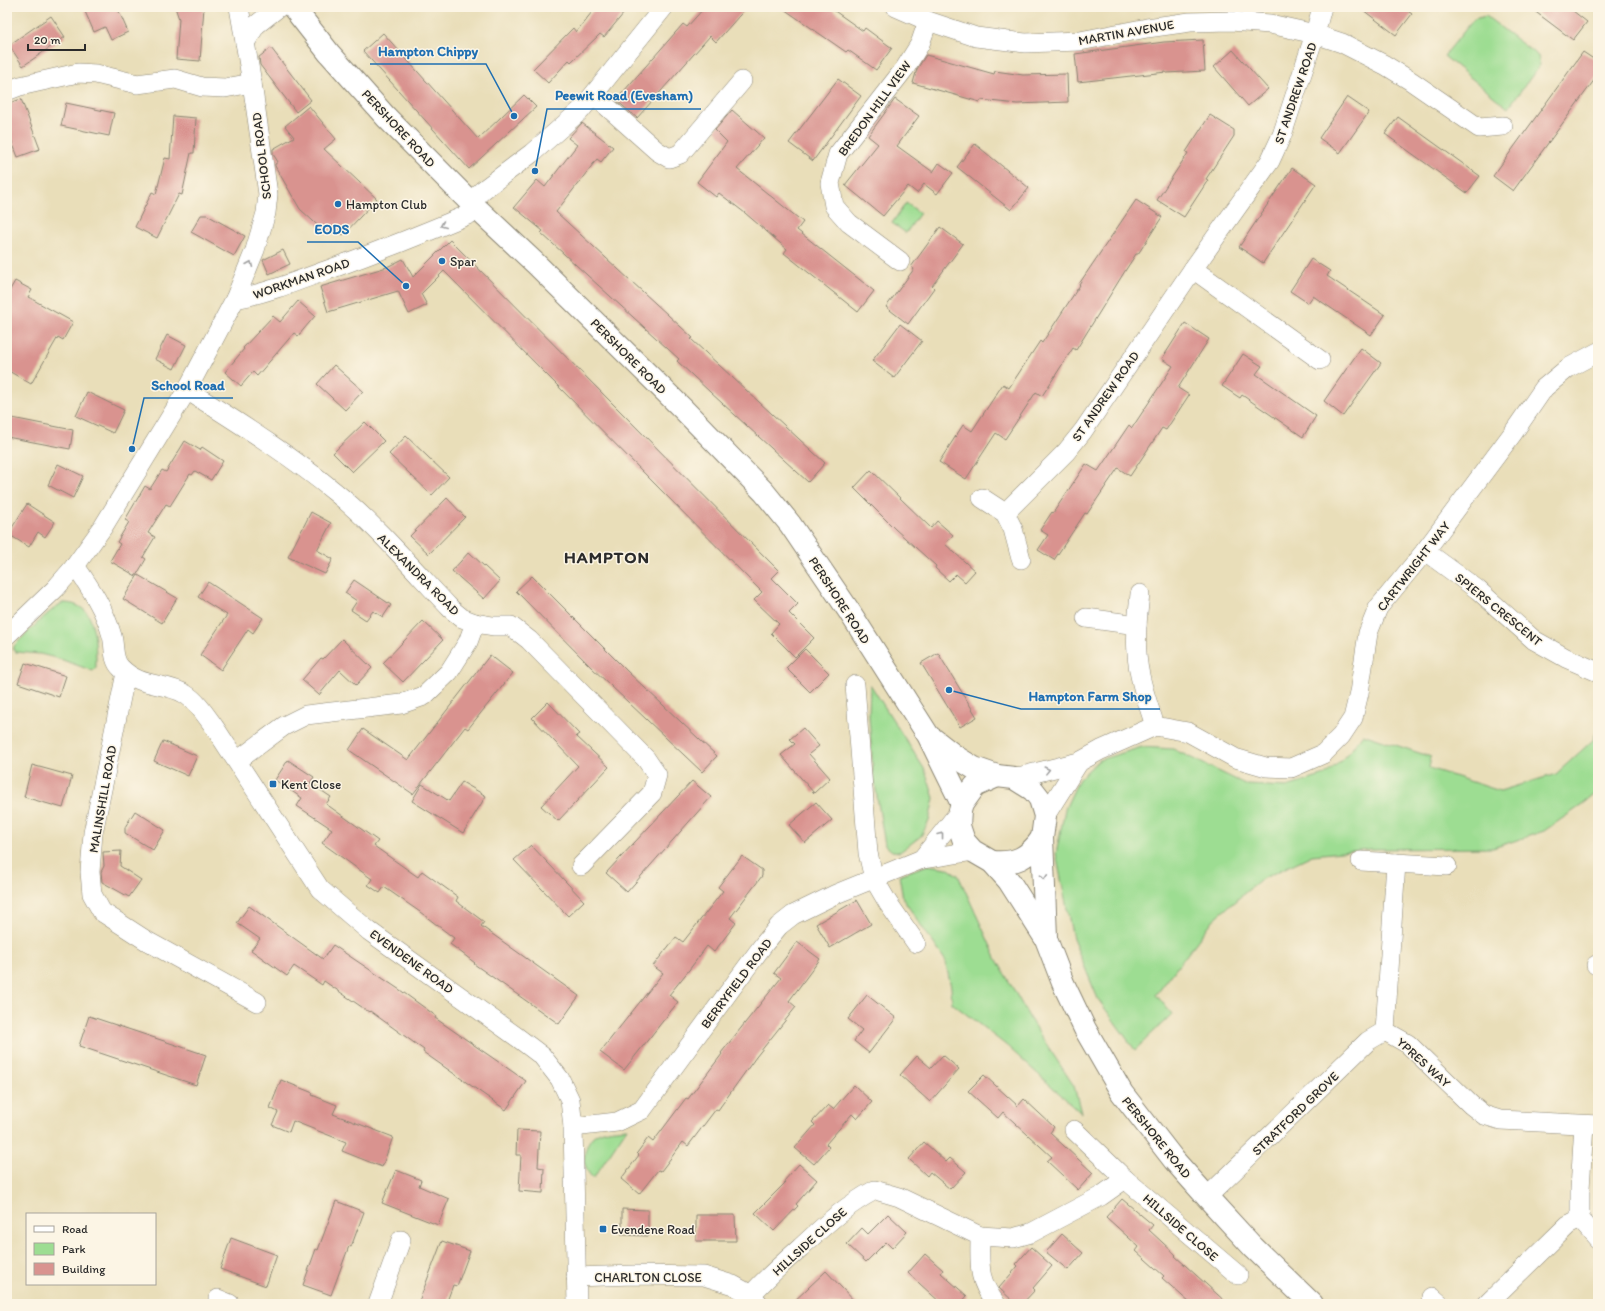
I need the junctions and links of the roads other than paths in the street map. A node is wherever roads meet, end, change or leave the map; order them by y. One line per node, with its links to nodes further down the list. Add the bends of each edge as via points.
1 (239, 7): 10 (street, SCHOOL ROAD)
2 (279, 7): 10 (street, via 256,25)
3 (293, 7): 16 (main road, PERSHORE ROAD, via 329,53 386,117)
4 (664, 7): 14 (street, WORKMAN ROAD)
5 (896, 7): 8 (street, MARTIN AVENUE)
6 (1322, 7): 9 (street, ST ANDREW ROAD)
7 (1189, 14): 8 (street, MARTIN AVENUE, via 1147,28 1080,41 1025,44 976,37); 9 (street, MARTIN AVENUE, via 1270,24)
8 (928, 21): 17 (street, BREDON HILL VIEW, via 920,44 905,68 838,154 830,183 834,206 849,223)
9 (1315, 34): 15 (street, MARTIN AVENUE, via 1342,43 1385,65 1479,128); 18 (street, ST ANDREW ROAD, via 1282,135 1270,161)
10 (245, 43): 12 (street, SCHOOL ROAD)
11 (742, 80): 14 (street, via 680,154 669,158 657,151)
12 (252, 83): 13 (street, via 225,88 202,87 175,79 137,84 96,74 78,73); 19 (street, SCHOOL ROAD, one-way to 12, via 255,250 266,213 268,194)
13 (7, 91)
14 (594, 95): 16 (street, WORKMAN ROAD, via 538,148 483,190)
15 (1503, 126)
16 (474, 206): 19 (street, WORKMAN ROAD, one-way to 19, via 385,250 286,285); 37 (main road, PERSHORE ROAD, via 649,375 764,492 790,524 849,611)
17 (900, 261)
18 (1193, 269): 21 (street); 24 (street, ST ANDREW ROAD, via 1083,431 1066,452)
19 (234, 300): 22 (street, SCHOOL ROAD)
20 (1598, 352): 25 (street, CARTWRIGHT WAY, via 1568,368 1544,388)
21 (1320, 360)
22 (187, 390): 27 (street, SCHOOL ROAD, via 103,527); 30 (street, ALEXANDRA ROAD, via 276,449 336,493 451,609 462,618)
23 (982, 498): 24 (street)
24 (1005, 513): 26 (street)
25 (1425, 551): 33 (street, SPIERS CRESCENT, via 1478,590 1534,640); 36 (street, CARTWRIGHT WAY, via 1378,608 1368,633 1353,718 1341,736 1323,754 1291,768 1266,767 1235,758 1188,732)
26 (1021, 559)
27 (75, 566): 32 (street, SCHOOL ROAD); 34 (street, via 94,592 112,636 114,654 119,666)
28 (1140, 594): 31 (street)
29 (1086, 618): 31 (street)
30 (475, 623): 38 (street, via 468,642 449,672 424,696 400,704 306,716 284,726); 49 (street, ALEXANDRA ROAD, via 510,626 529,640 646,759 657,775 652,793)
31 (1137, 625): 36 (street, via 1137,655 1141,678)
32 (7, 635)
33 (1598, 672)
34 (126, 673): 38 (street, EVENDENE ROAD, via 141,681 185,694 202,711); 54 (street, MALINSHILL ROAD, via 93,833 90,872 92,894 102,912 147,941)
35 (855, 685): 51 (street, via 868,853)
36 (1155, 726): 39 (street)
37 (928, 735): 40 (main road, PERSHORE ROAD, via 974,768); 41 (main road, PERSHORE ROAD)
38 (237, 761): 57 (street, EVENDENE ROAD, via 320,889 369,930 542,1056 560,1079 570,1100)
39 (1079, 762): 40 (street, one-way to 39); 42 (street)
40 (1006, 777): 41 (main road, via 975,786); 42 (main road, PERSHORE ROAD, via 1033,790 1040,799)
41 (961, 808): 44 (main road, PERSHORE ROAD, via 959,826 964,841); 45 (street, BERRYFIELD ROAD, one-way to 41)
42 (1046, 816): 43 (main road, PERSHORE ROAD)
43 (1042, 838): 47 (main road, via 1033,850 1021,859 1007,863); 52 (main road, PERSHORE ROAD, one-way to 52)
44 (973, 851): 45 (street, BERRYFIELD ROAD); 47 (main road, PERSHORE ROAD)
45 (922, 859): 51 (street, BERRYFIELD ROAD)
46 (1361, 861): 48 (street)
47 (992, 862): 52 (main road, PERSHORE ROAD, via 1009,881)
48 (1396, 862): 50 (street); 55 (street, YPRES WAY)
49 (581, 866)
50 (1447, 866)
51 (874, 879): 53 (street); 57 (street, BERRYFIELD ROAD, via 793,915 780,926 642,1110 617,1122)
52 (1046, 939): 60 (main road, PERSHORE ROAD, via 1085,1029 1122,1093)
53 (916, 943)
54 (257, 1002)
55 (1386, 1031): 56 (street, YPRES WAY, via 1408,1044 1471,1106 1484,1115 1500,1120); 60 (street, STRATFORD GROVE, via 1368,1041)
56 (1591, 1125): 61 (street, via 1580,1189)
57 (573, 1128): 66 (street, EVENDENE ROAD)
58 (1074, 1130): 59 (street, HILLSIDE CLOSE)
59 (1125, 1179): 62 (street, HILLSIDE CLOSE, via 1101,1196 1031,1233 1013,1238); 65 (street, HILLSIDE CLOSE)
60 (1207, 1198): 68 (main road, PERSHORE ROAD)
61 (1580, 1219): 64 (street); 72 (street, via 1568,1226)
62 (980, 1236): 67 (street, HILLSIDE CLOSE, via 899,1197 875,1190 833,1217 778,1268); 71 (street, via 980,1273 986,1291)
63 (401, 1240): 69 (street)
64 (1598, 1240)
65 (1238, 1275)
66 (576, 1277): 67 (street, CHARLTON CLOSE, via 704,1276 733,1285); 70 (street, EVENDENE ROAD)
67 (755, 1300)
68 (1309, 1303)
69 (378, 1304)
70 (577, 1304)
71 (996, 1304)
72 (1486, 1304)

